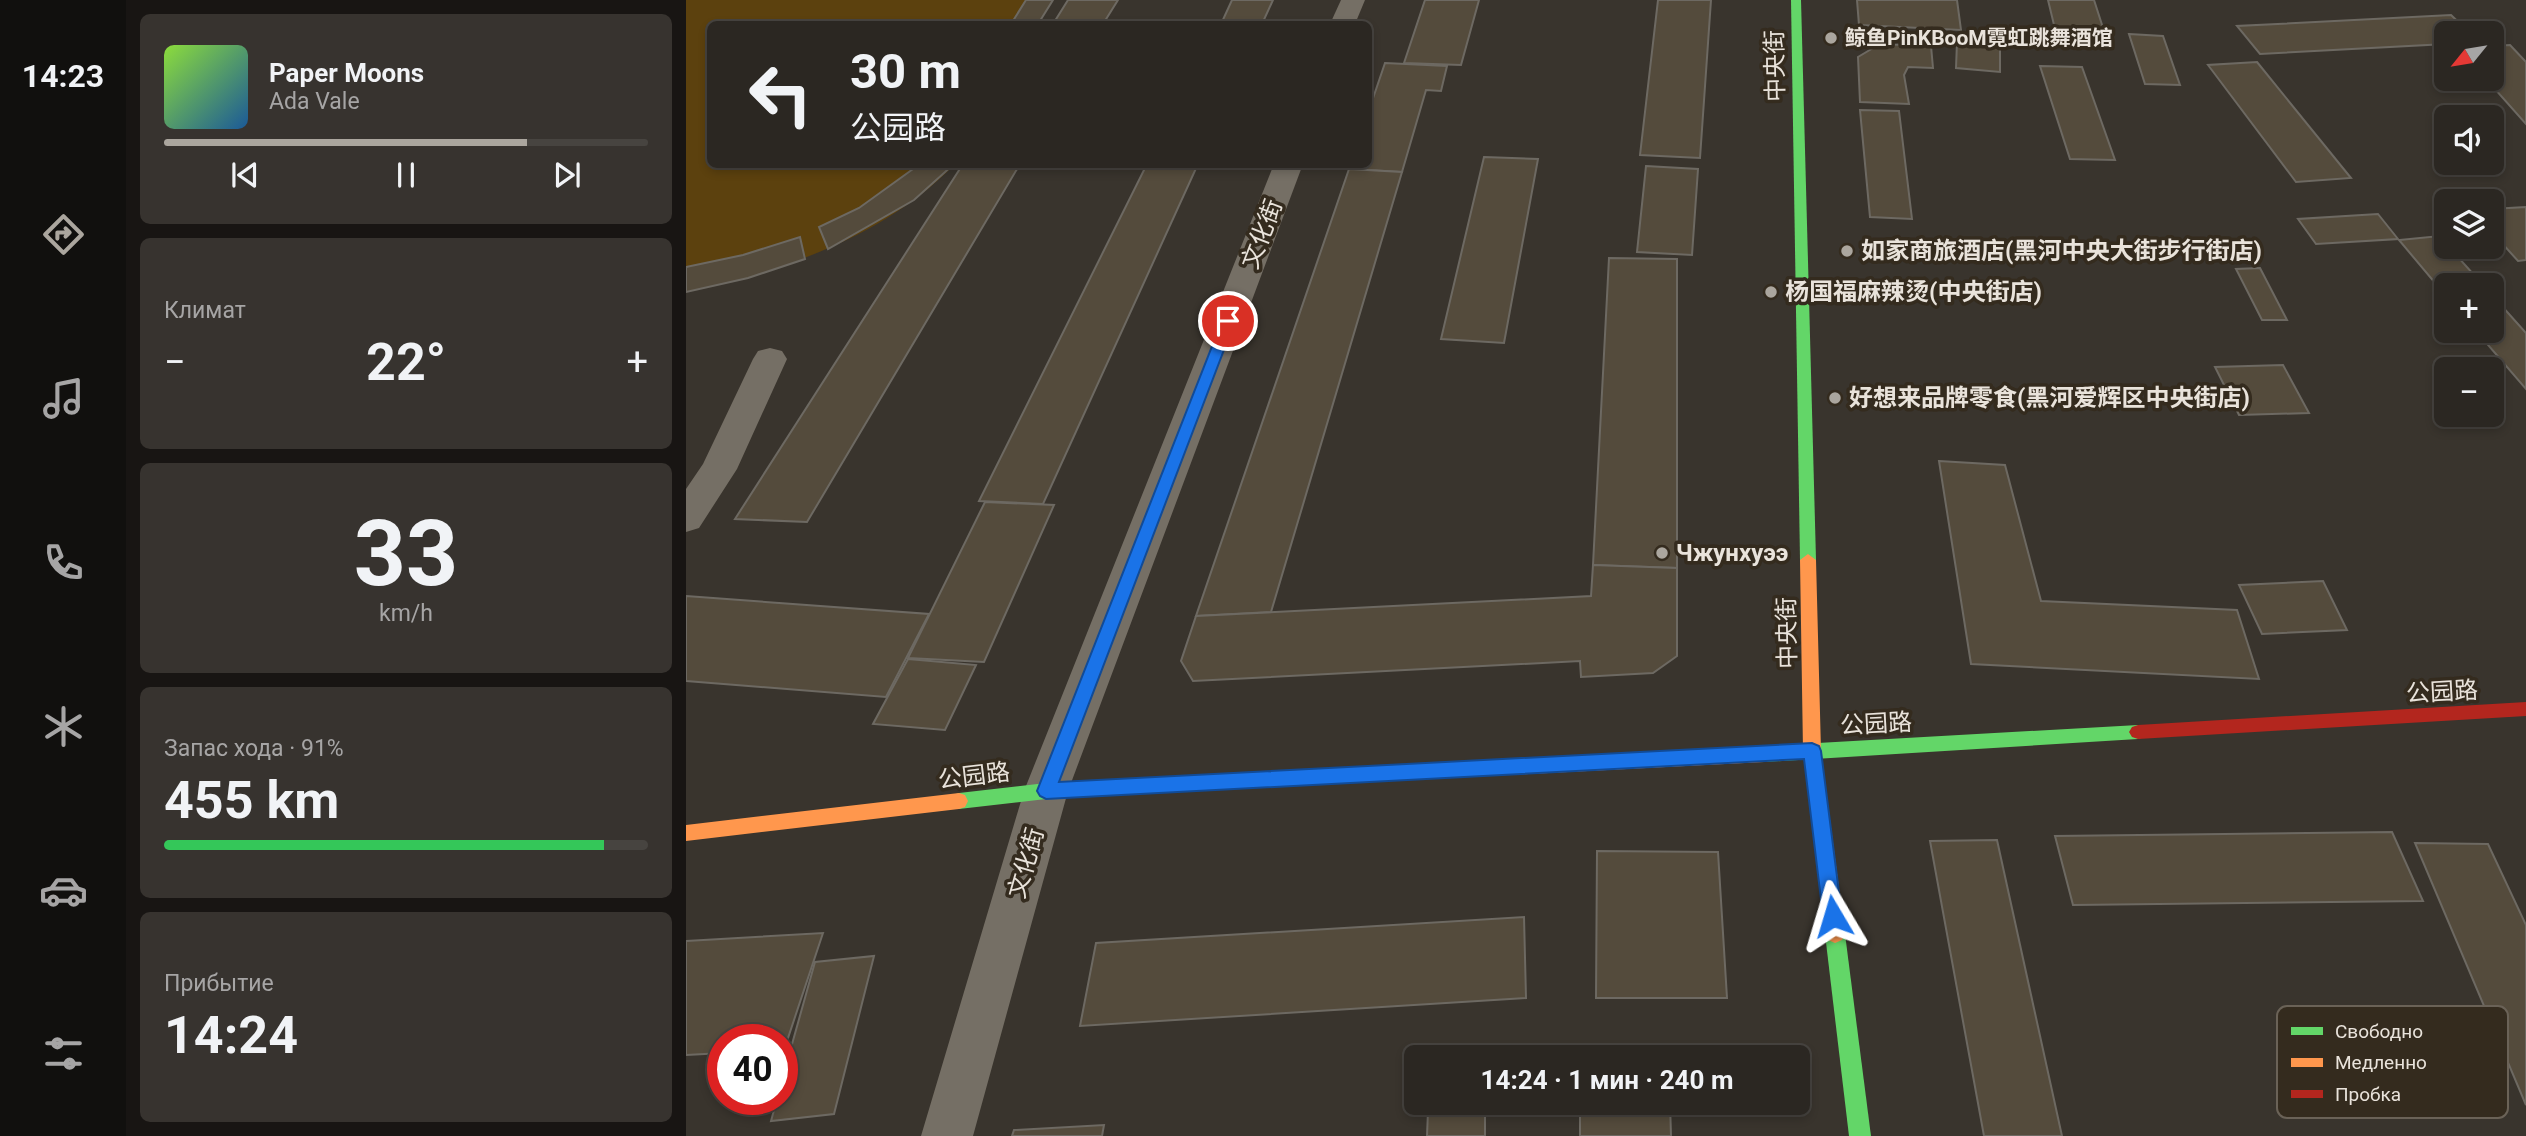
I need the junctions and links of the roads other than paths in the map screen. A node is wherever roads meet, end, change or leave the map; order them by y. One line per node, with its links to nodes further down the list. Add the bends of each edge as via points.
1 (1353, 0): 3 (street)
2 (1796, 0): 8 (street, 中央街)
3 (1344, 21)
4 (1287, 168): 9 (street, 文化街)
5 (770, 359): 6 (street, via 719,469)
6 (686, 518)
7 (2524, 714): 8 (street, 公园路)
8 (1812, 751): 9 (street, 公园路); 12 (street, 中央街)
9 (1046, 791): 10 (street, 公园路); 11 (street, 文化街)
10 (686, 833)
11 (947, 1136)
12 (1860, 1136)

